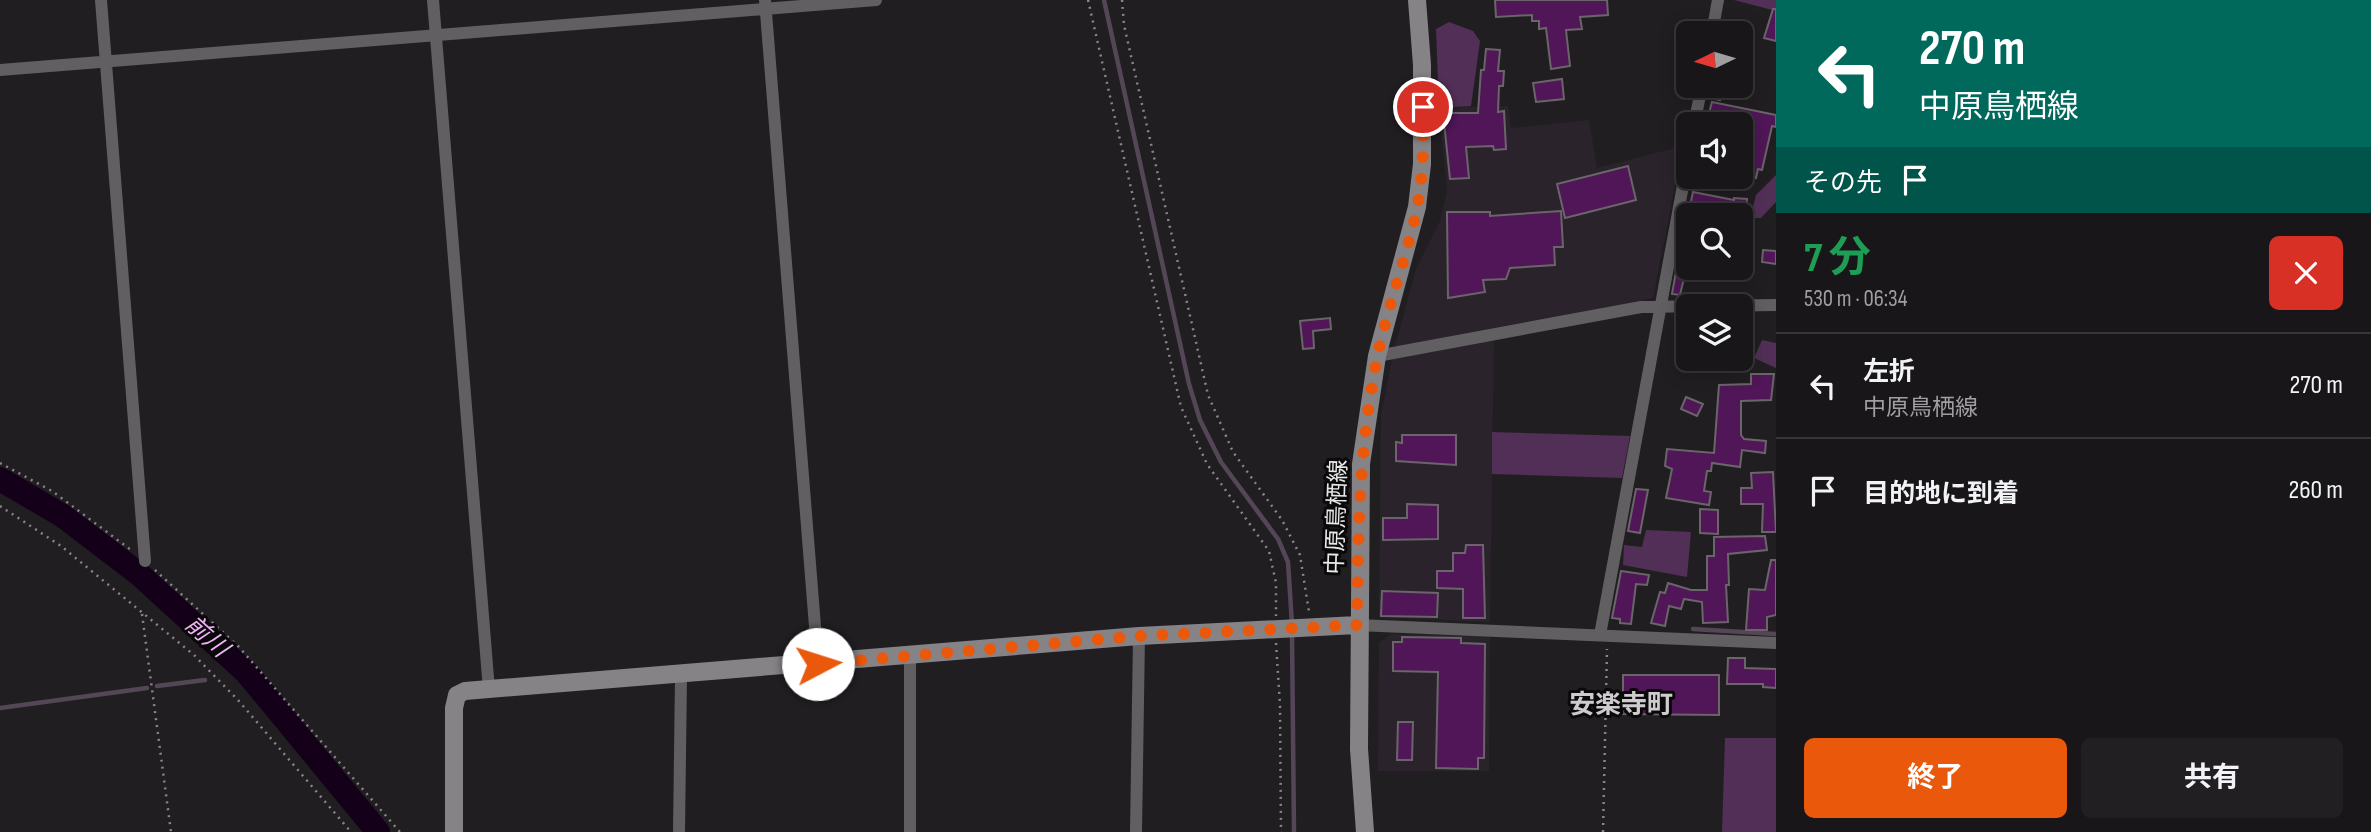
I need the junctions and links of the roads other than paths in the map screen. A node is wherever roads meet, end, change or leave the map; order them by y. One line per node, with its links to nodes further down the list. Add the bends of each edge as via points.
1 (101, 0): 9 (street)
2 (433, 0): 8 (street)
3 (876, 0): 6 (street)
4 (1417, 0): 14 (street, 中原鳥栖線, via 1422,164 1417,207)
5 (1718, 0): 7 (street)
6 (766, 4): 8 (street); 21 (street)
7 (1714, 21)
8 (436, 36): 9 (street); 23 (street)
9 (107, 62): 10 (street); 15 (street)
10 (0, 70)
11 (1682, 189): 12 (street)
12 (1660, 304): 13 (street); 14 (street); 17 (street)
13 (1776, 305)
14 (1377, 356): 16 (street, 中原鳥栖線, via 1361,464)
15 (145, 561)
16 (1357, 625): 17 (street); 18 (street); 28 (street, 中原鳥栖線)
17 (1604, 635): 19 (street)
18 (1139, 636): 20 (street); 27 (street)
19 (1776, 643)
20 (910, 655): 21 (street); 26 (street)
21 (818, 664): 22 (street)
22 (681, 676): 23 (street); 25 (street)
23 (489, 690): 24 (street, via 457,695)
24 (454, 832)
25 (679, 832)
26 (909, 832)
27 (1136, 832)
28 (1365, 832)

